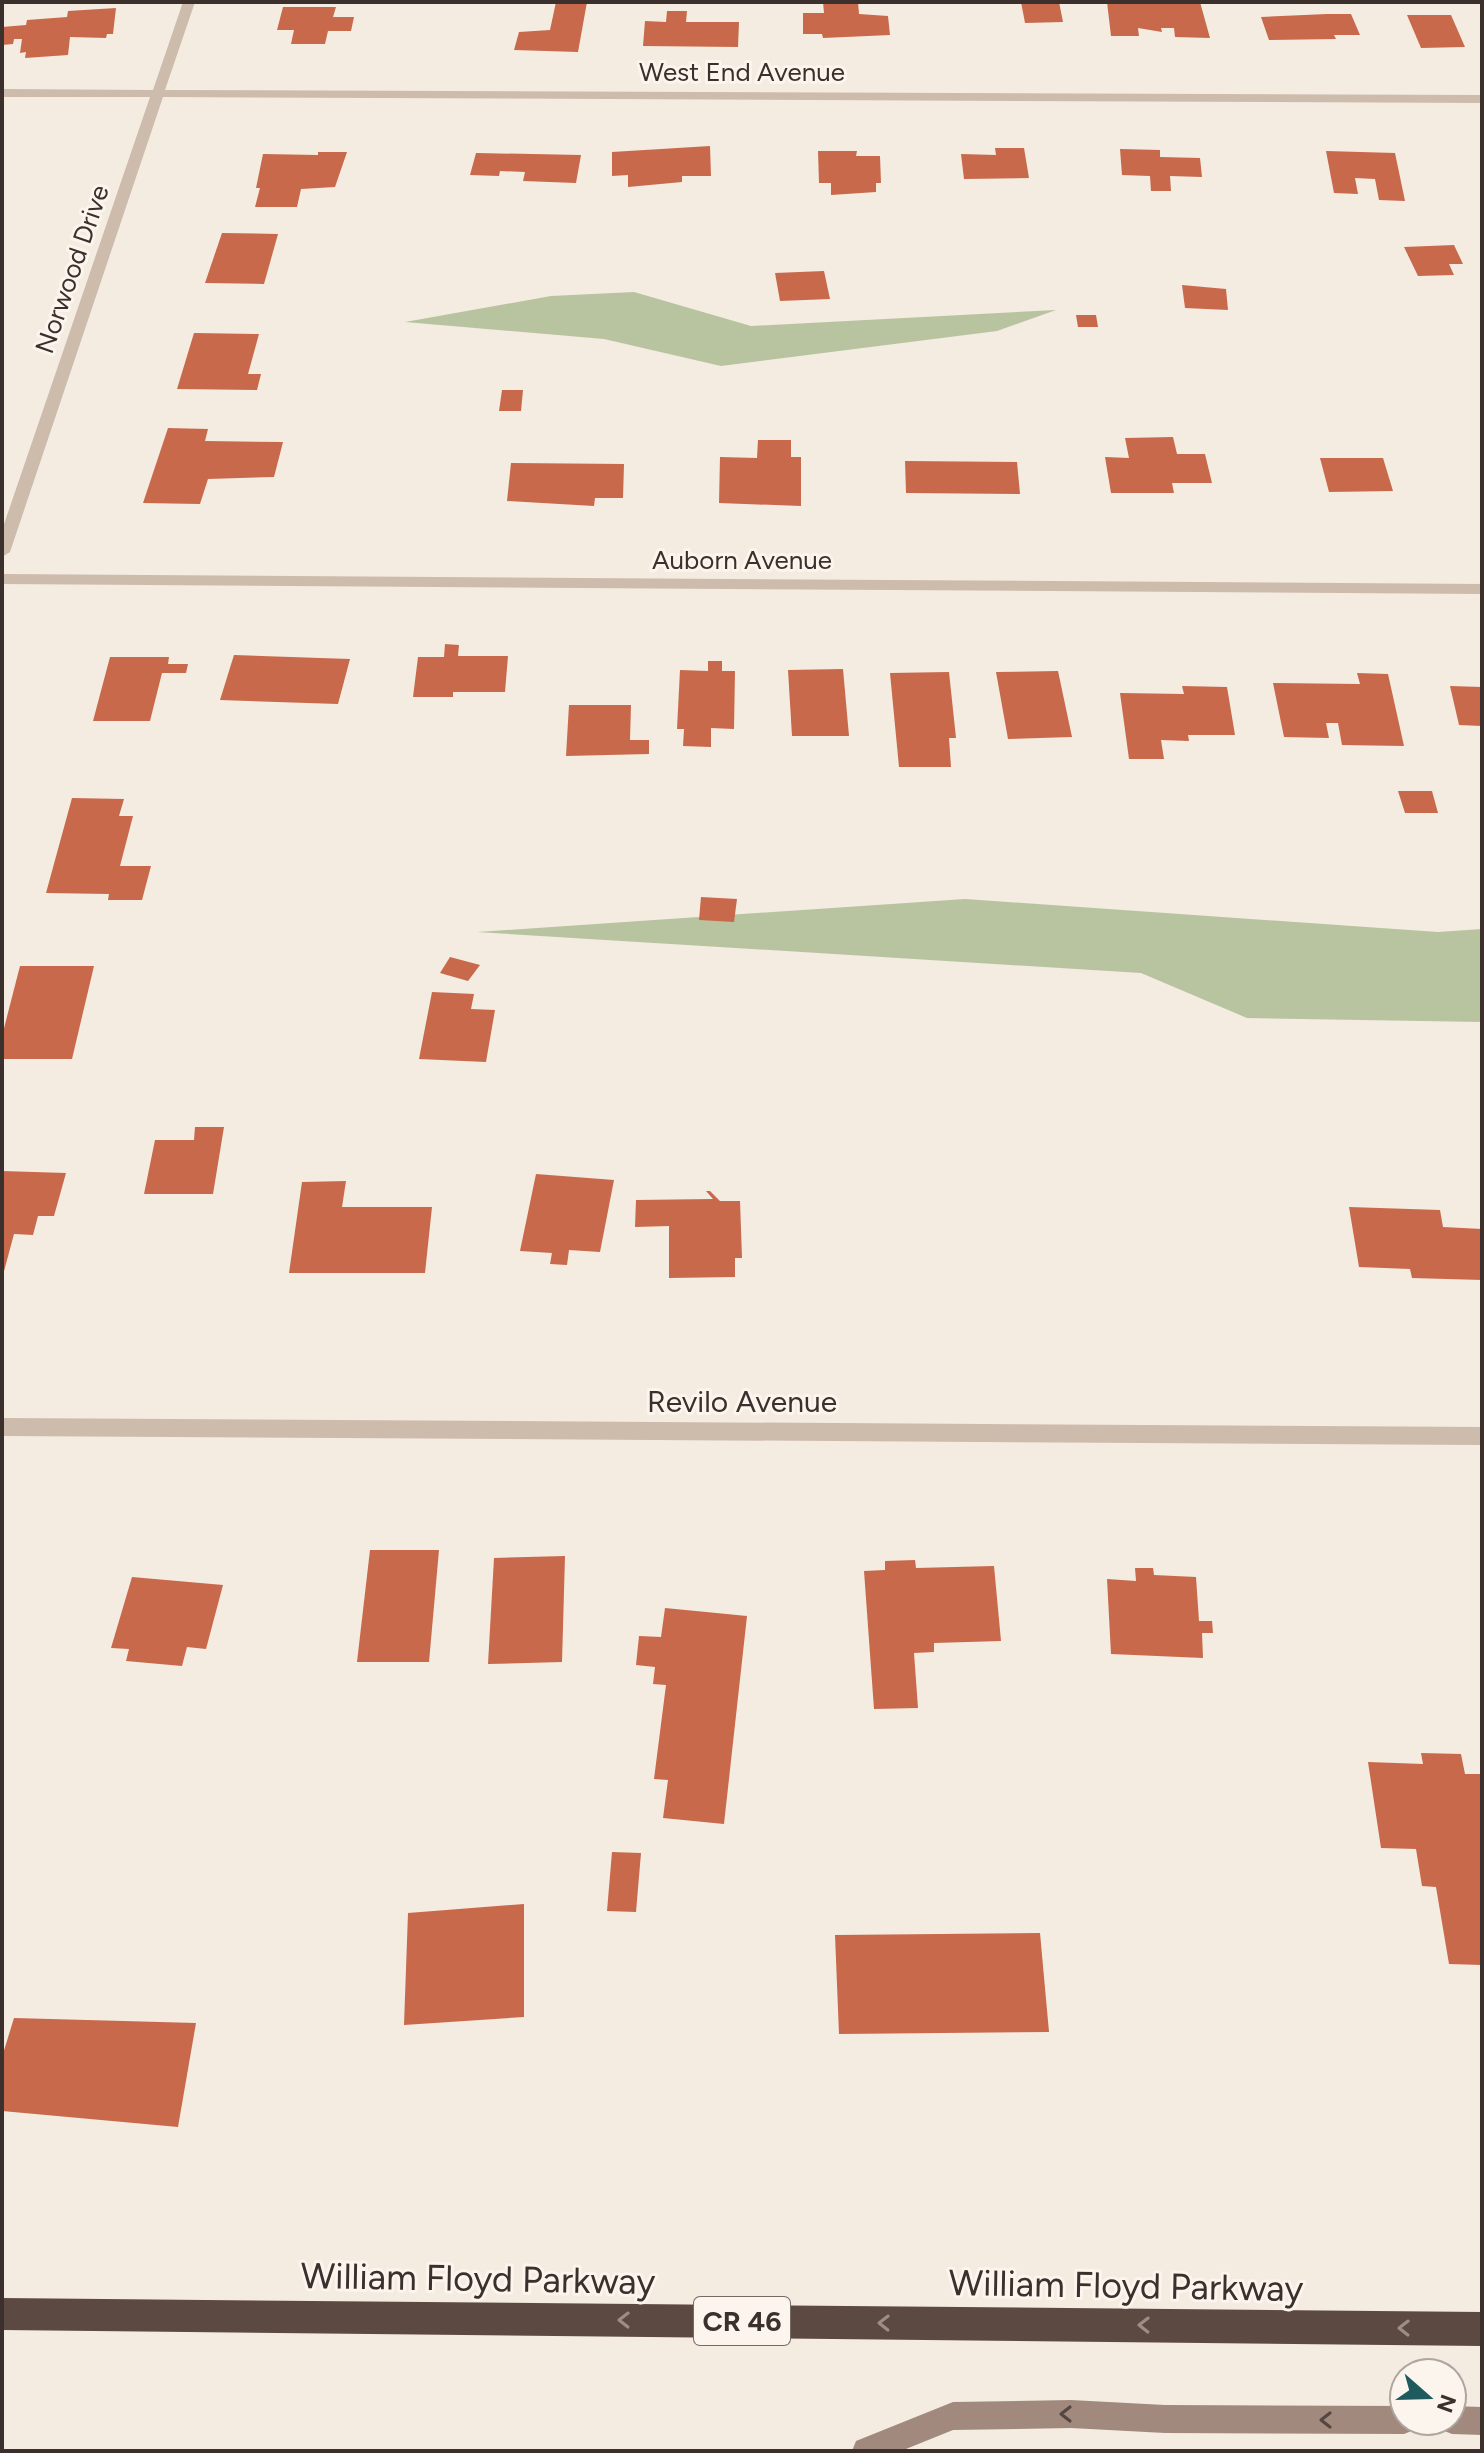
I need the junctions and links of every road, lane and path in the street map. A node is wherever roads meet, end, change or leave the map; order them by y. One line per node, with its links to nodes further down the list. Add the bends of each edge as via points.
1 (189, 2): 3 (street, Norwood Drive)
2 (2, 93): 3 (street, West End Avenue)
3 (157, 93): 4 (street, West End Avenue); 5 (street, Norwood Drive)
4 (1482, 99)
5 (2, 552)
6 (2, 579): 7 (street, Auborn Avenue)
7 (1482, 589)
8 (2, 1427): 9 (street, Revilo Avenue)
9 (1482, 1436)
10 (2, 2314): 11 (highway, William Floyd Parkway / CR 46, one-way to 10)
11 (1482, 2329)
12 (1388, 2420): 13 (street, one-way to 13, via 953,2416)
13 (866, 2451)

